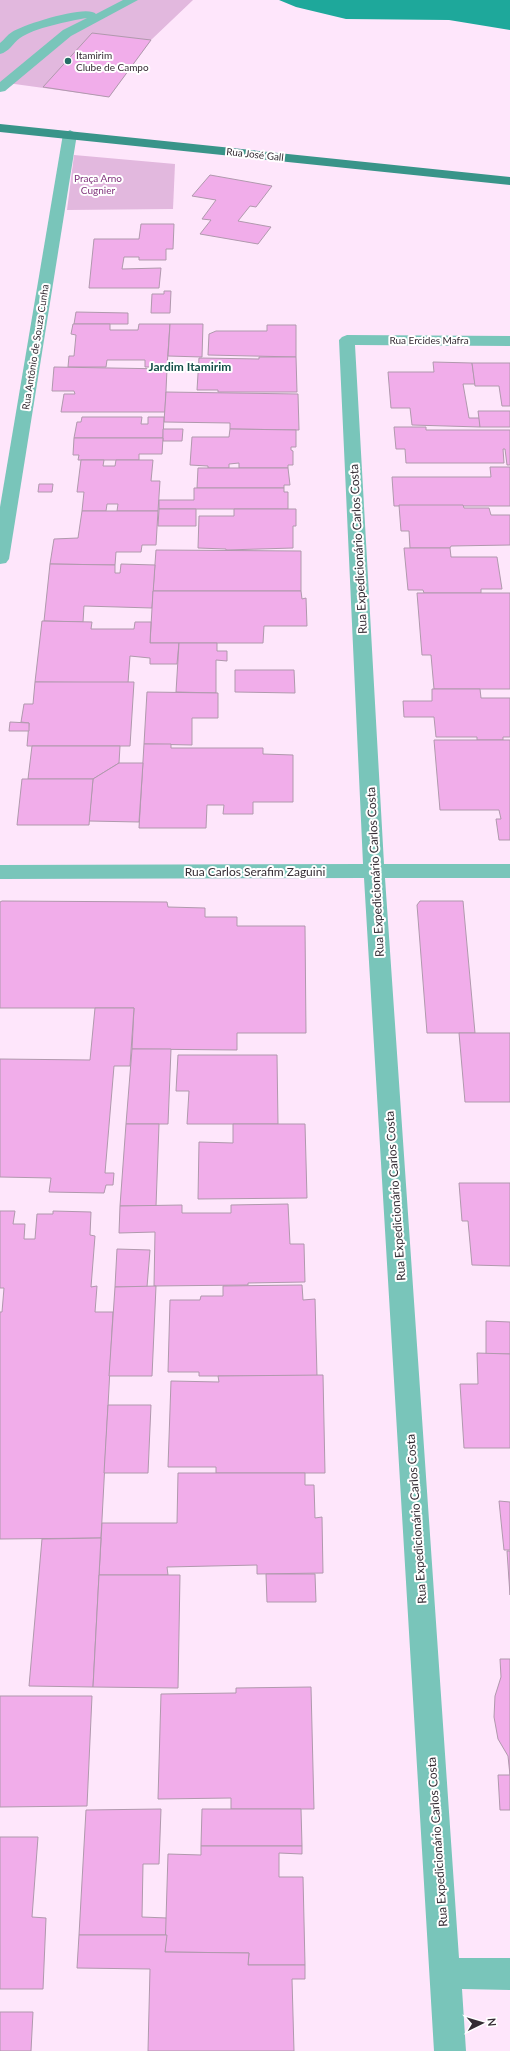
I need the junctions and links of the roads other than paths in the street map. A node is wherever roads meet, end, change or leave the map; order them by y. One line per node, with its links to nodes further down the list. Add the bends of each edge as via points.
1 (132, 0): 2 (street)
2 (105, 12): 4 (street, via 59,19); 6 (street, via 67,33)
3 (0, 32): 4 (street)
4 (16, 35): 5 (street); 6 (street)
5 (0, 50)
6 (44, 51): 7 (street)
7 (0, 88)
8 (0, 128): 9 (main road, Rua José Gall)
9 (70, 134): 10 (main road, Rua José Gall); 13 (street, Rua Antônio de Souza Cunha)
10 (510, 181)
11 (347, 340): 12 (street, Rua Ercides Mafra); 14 (street, Rua Expedicionário Carlos Costa)
12 (510, 341)
13 (0, 559)
14 (374, 871): 15 (street, Rua Carlos Serafim Zaguini); 16 (street, Rua Carlos Serafim Zaguini); 17 (street, Rua Expedicionário Carlos Costa)
15 (510, 871)
16 (0, 872)
17 (446, 1973): 18 (street); 19 (street, Rua Expedicionário Carlos Costa)
18 (510, 1974)
19 (450, 2051)

